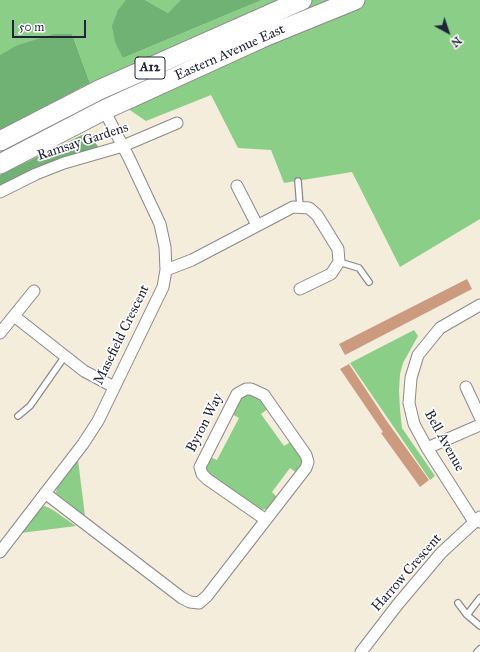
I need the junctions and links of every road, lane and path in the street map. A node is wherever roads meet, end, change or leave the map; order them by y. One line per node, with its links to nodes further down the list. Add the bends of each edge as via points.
1 (302, 0): 5 (highway, Eastern Avenue East / A12, via 99,90)
2 (355, 0): 3 (highway, Eastern Avenue East / A12, via 264,37)
3 (104, 110): 6 (street, Masefield Crescent); 7 (highway, Eastern Avenue East / A12)
4 (177, 123): 6 (street, Ramsay Gardens)
5 (0, 141)
6 (123, 146): 10 (street, Ramsay Gardens, via 64,163); 14 (street, Masefield Crescent, via 160,224)
7 (0, 164)
8 (298, 181): 11 (lane)
9 (237, 186): 12 (street)
10 (0, 192)
11 (300, 207): 12 (street); 13 (street, via 309,208 317,215 338,249)
12 (257, 225): 14 (street, via 192,260)
13 (338, 262): 15 (lane, via 359,268); 16 (street, via 331,274)
14 (166, 270): 22 (street, Masefield Crescent, via 156,304)
15 (369, 282)
16 (300, 289)
17 (34, 291): 19 (street)
18 (480, 305): 27 (street, Bell Avenue, via 440,328 418,355 411,378 409,403 414,424)
19 (14, 316): 20 (street); 21 (street)
20 (0, 333)
21 (65, 356): 22 (street, via 84,372); 24 (lane, via 30,406)
22 (114, 387): 28 (street, Masefield Crescent, via 98,421)
23 (466, 387): 25 (street)
24 (18, 416)
25 (480, 417)
26 (480, 425): 27 (street)
27 (427, 448): 30 (street, Bell Avenue, via 471,517)
28 (45, 493): 29 (street, Byron Way, via 190,602 199,603 204,600); 31 (street, Masefield Crescent)
29 (266, 520): 29 (street, Byron Way, via 308,462 306,455 264,395 257,390 246,389 237,394 200,467 207,479)
30 (479, 520): 37 (street, Harrow Crescent, via 441,553)
31 (0, 552)
32 (480, 598): 34 (lane)
33 (458, 603): 34 (lane)
34 (467, 616): 35 (lane)
35 (480, 626)
36 (480, 649): 38 (lane)
37 (361, 652)
38 (478, 652)

